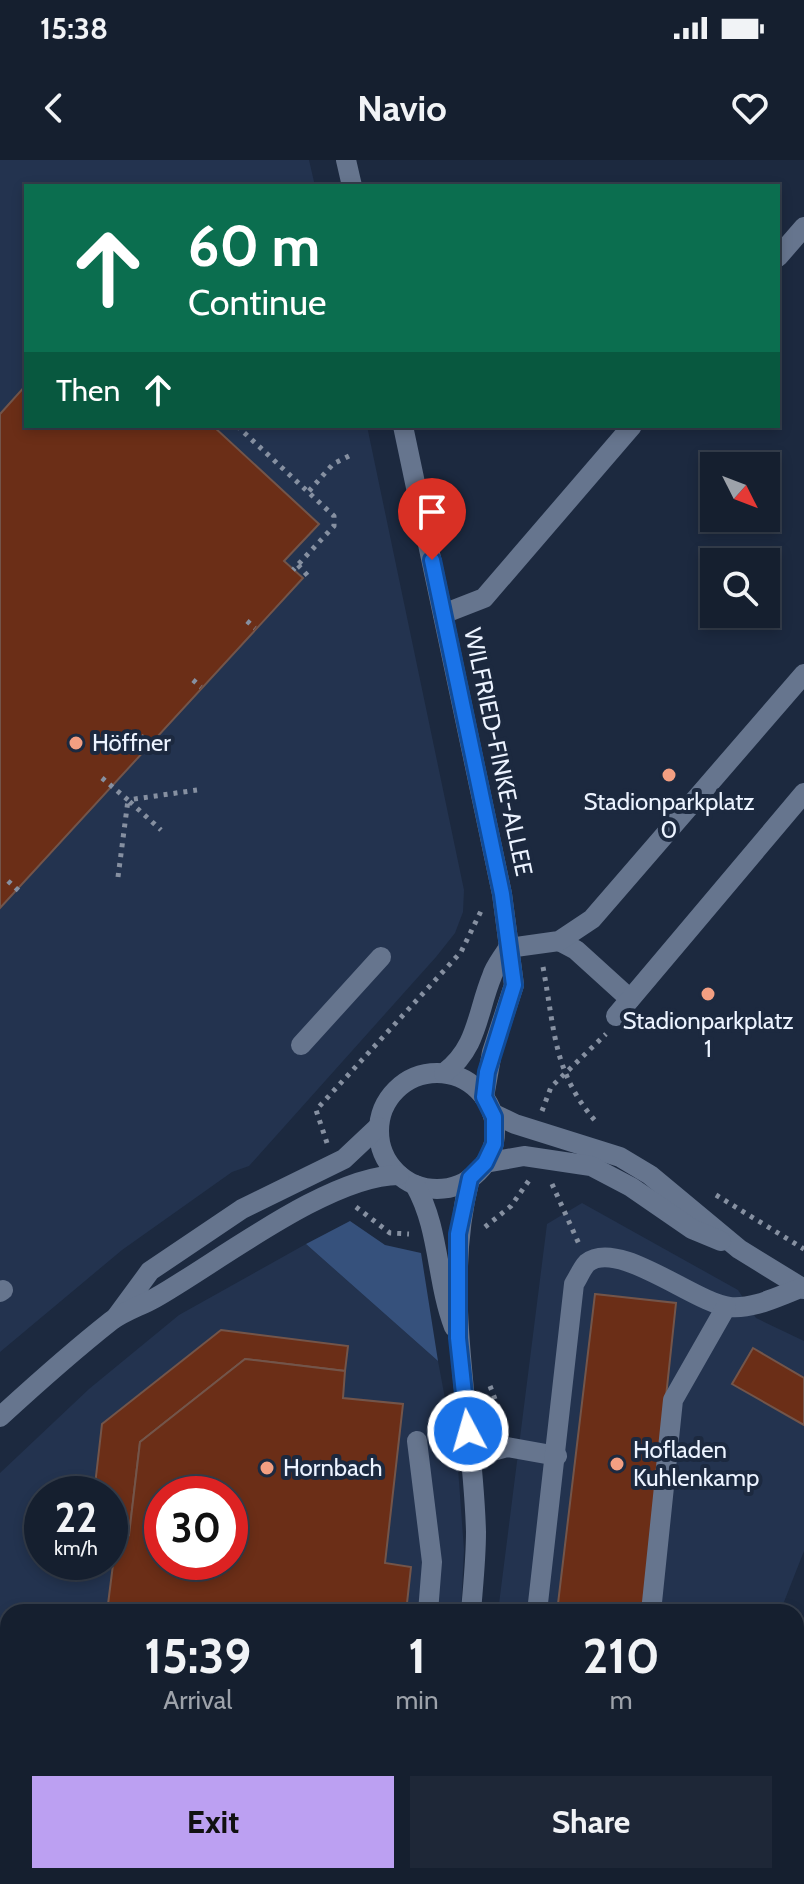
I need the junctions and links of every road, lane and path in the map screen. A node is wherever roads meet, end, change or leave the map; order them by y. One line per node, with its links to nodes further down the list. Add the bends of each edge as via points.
1 (346, 160): 2 (street)
2 (352, 184)
3 (804, 227): 4 (street)
4 (780, 255)
5 (239, 428): 9 (path)
6 (403, 428): 11 (street, WILFRIED-FINKE-ALLEE)
7 (630, 428): 11 (street, via 484,598)
8 (349, 456): 9 (path, via 333,464)
9 (309, 491): 10 (path, via 334,516 334,526 296,568)
10 (308, 576)
11 (443, 614): 27 (street, WILFRIED-FINKE-ALLEE)
12 (247, 621): 13 (path)
13 (255, 628)
14 (804, 674): 28 (street, via 592,919)
15 (193, 680): 16 (path)
16 (201, 687)
17 (141, 736): 18 (path)
18 (148, 743)
19 (102, 778): 22 (path)
20 (197, 790): 22 (path)
21 (804, 793): 32 (street)
22 (128, 800): 23 (path); 24 (path)
23 (161, 830)
24 (118, 877)
25 (8, 881): 26 (path)
26 (19, 891)
27 (502, 894): 30 (street, WILFRIED-FINKE-ALLEE); 38 (path, via 478,913 461,952)
28 (559, 941): 29 (street); 32 (street)
29 (538, 944): 30 (street); 36 (path)
30 (508, 948): 35 (street, via 491,976 474,1034); 37 (street, WILFRIED-FINKE-ALLEE, via 514,985 492,1052)
31 (381, 957): 34 (street)
32 (630, 999): 33 (street)
33 (616, 1016): 36 (path, via 599,1043)
34 (301, 1045)
35 (444, 1073): 37 (street, via 469,1082); 39 (street, via 422,1074 399,1086 385,1103)
36 (563, 1076): 40 (path, via 542,1105); 41 (path, via 598,1124)
37 (488, 1105): 40 (street, via 510,1122); 43 (street, via 494,1138)
38 (316, 1110)
39 (378, 1127): 45 (street, via 384,1156); 55 (street, via 344,1159 242,1209 150,1271)
40 (542, 1130): 50 (street, via 620,1157 650,1175)
41 (612, 1131)
42 (539, 1157): 43 (street, via 513,1156); 48 (path, via 520,1196); 50 (street, via 591,1166 692,1229)
43 (478, 1170): 45 (street, via 449,1188); 56 (street, via 458,1234)
44 (548, 1176): 52 (path)
45 (407, 1180): 49 (street); 55 (street, via 374,1178 347,1187)
46 (711, 1192): 51 (path)
47 (356, 1206): 49 (path, via 390,1233)
48 (481, 1230)
49 (434, 1236): 56 (street, via 443,1298)
50 (739, 1249): 53 (street)
51 (804, 1249)
52 (587, 1263): 54 (street, via 603,1257 630,1263); 61 (street, via 574,1284)
53 (802, 1288): 54 (street, via 749,1307)
54 (726, 1307): 66 (street, via 673,1400)
55 (115, 1318): 58 (street)
56 (458, 1338): 62 (street)
57 (487, 1378): 60 (path, via 504,1418)
58 (2, 1411)
59 (417, 1441): 63 (street, via 432,1562)
60 (507, 1447): 61 (street); 62 (street)
61 (557, 1456): 65 (street)
62 (470, 1457): 64 (street, via 476,1533)
63 (429, 1604)
64 (472, 1604)
65 (538, 1604)
66 (652, 1604)

